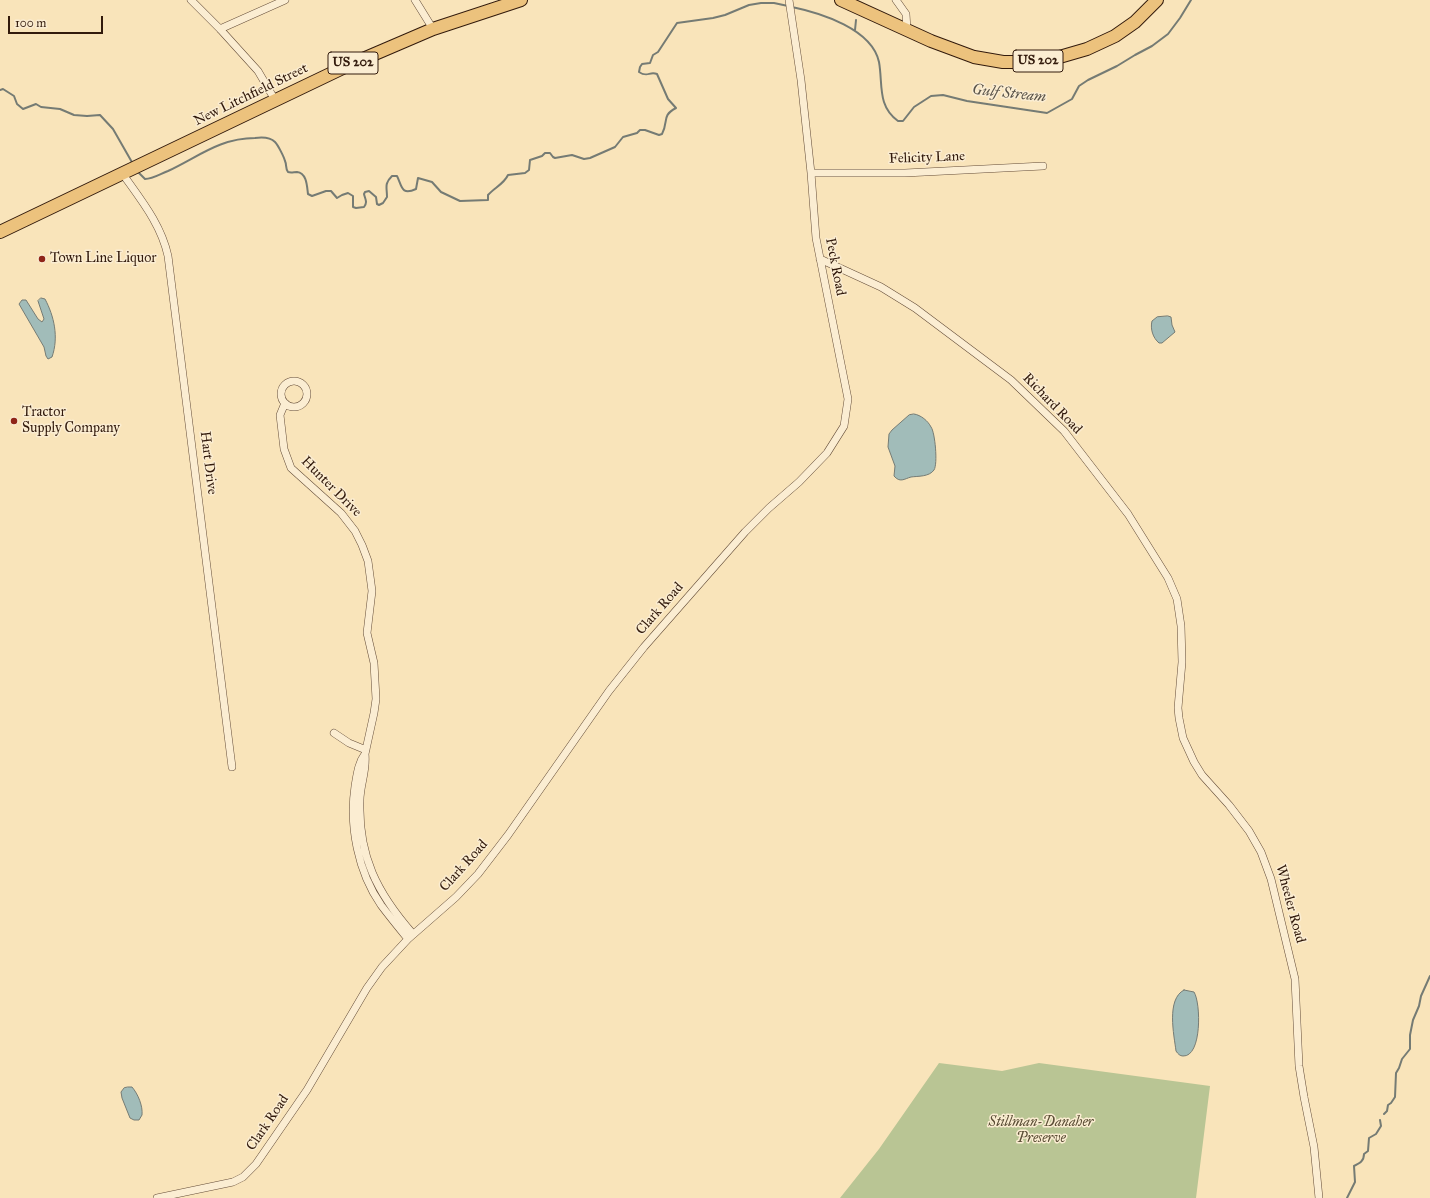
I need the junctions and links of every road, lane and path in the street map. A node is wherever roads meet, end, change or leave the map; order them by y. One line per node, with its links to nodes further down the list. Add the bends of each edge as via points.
1 (191, 0): 9 (street)
2 (285, 0): 9 (street)
3 (415, 0): 10 (street)
4 (521, 0): 10 (highway, New Litchfield Street / US 202)
5 (789, 0): 15 (street, Peck Road)
6 (841, 0): 11 (highway, US 202)
7 (1156, 0): 11 (highway, US 202, via 1135,22 1115,36 1087,49 1056,58 1027,62 1003,62 974,57)
8 (899, 1): 11 (street, via 906,14)
9 (220, 29): 12 (street, via 258,71)
10 (433, 29): 12 (highway, New Litchfield Street / US 202)
11 (907, 30)
12 (275, 100): 14 (highway, New Litchfield Street / US 202)
13 (1043, 166): 15 (street, Felicity Lane, via 905,173)
14 (131, 169): 16 (highway, New Litchfield Street / US 202); 23 (street, Hart Drive, via 157,224 168,256)
15 (811, 173): 17 (street, Peck Road)
16 (0, 232)
17 (820, 259): 19 (street, Peck Road, via 848,399 844,426 827,453); 20 (street, Richard Road, via 881,287 915,308 1011,380 1064,431 1128,514 1163,568 1176,599)
18 (285, 403): 22 (street, Hunter Drive, via 280,415 284,449 291,468 341,513 355,531 368,561 372,591 367,633 374,664 376,699)
19 (769, 508): 24 (street, Clark Road, via 627,667 484,867 456,897)
20 (1182, 642): 26 (street, Wheeler Road, via 1178,708 1186,746 1202,775 1225,800 1256,842 1274,892 1294,979 1299,1066 1314,1147)
21 (334, 733): 22 (street)
22 (365, 752): 24 (street, Hunter Drive, via 359,819 370,878 381,905)
23 (232, 767)
24 (410, 936): 25 (street, Clark Road, via 373,979 307,1090 249,1172 233,1182)
25 (157, 1198)
26 (1319, 1198)

